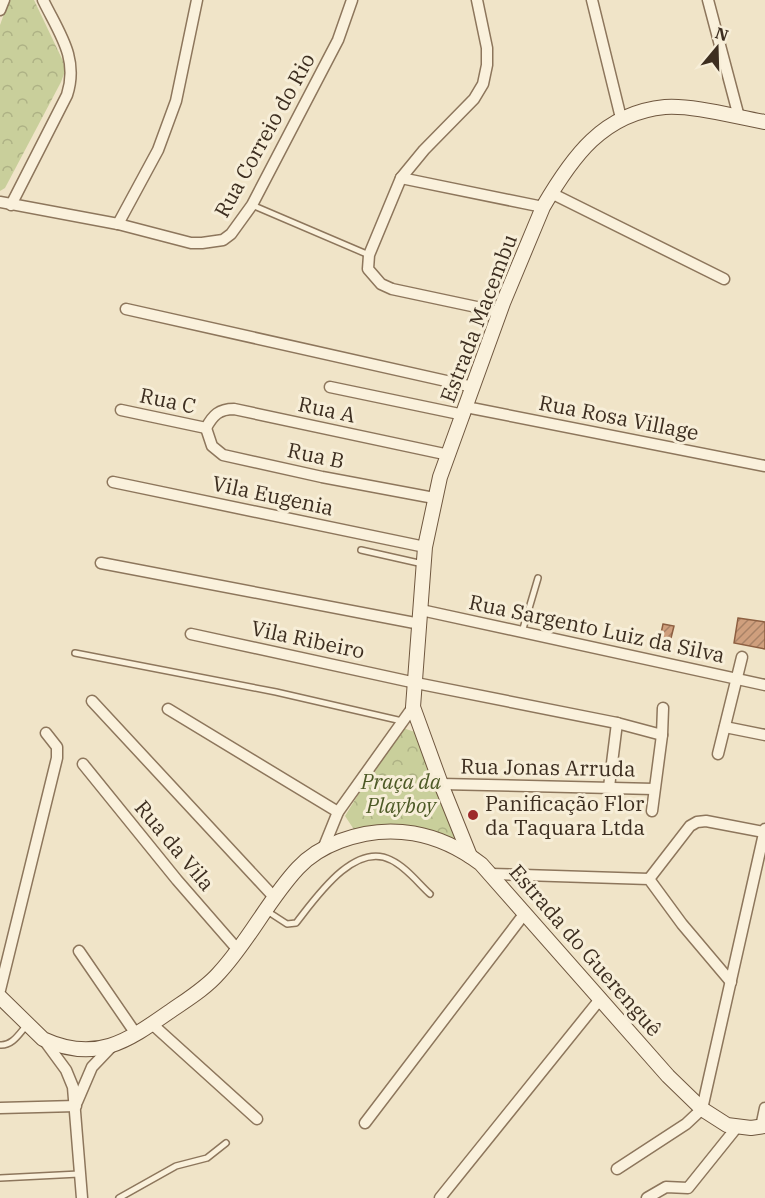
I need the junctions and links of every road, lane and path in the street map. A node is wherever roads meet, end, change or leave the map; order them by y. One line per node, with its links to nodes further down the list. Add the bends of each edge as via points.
1 (4, 0): 8 (street)
2 (43, 0): 14 (street, via 68,52 72,81)
3 (197, 0): 17 (street, via 176,101 158,150)
4 (352, 0): 15 (street, Rua Correio do Rio, via 338,40)
5 (477, 0): 12 (street, via 487,48 483,84 474,99)
6 (592, 0): 10 (street)
7 (708, 0): 9 (street)
8 (0, 10)
9 (739, 117): 10 (main road, Estrada Macembu, via 667,107); 11 (main road, Estrada Macembu)
10 (621, 118): 13 (main road, Estrada Macembu, via 574,158)
11 (765, 122)
12 (401, 178): 16 (street); 18 (street)
13 (551, 193): 16 (main road, Estrada Macembu); 19 (street)
14 (6, 204): 17 (street, Rua Correio do Rio)
15 (252, 205): 17 (street, Rua Correio do Rio, via 231,234 212,243 191,243); 18 (lane)
16 (543, 207): 21 (main road, Estrada Macembu)
17 (118, 224)
18 (369, 255): 21 (street, via 368,269 381,284 392,289)
19 (724, 279)
20 (126, 309): 23 (street)
21 (500, 312): 23 (main road, Estrada Macembu)
22 (330, 387): 25 (street, Rua Rosa Village)
23 (473, 387): 25 (main road, Estrada Macembu)
24 (121, 410): 26 (street, Rua C)
25 (465, 411): 27 (main road, Estrada Macembu); 28 (street, Rua Rosa Village)
26 (206, 428): 27 (street, Rua A, via 220,411 234,409); 30 (street, Rua B, via 212,446 222,454)
27 (449, 455): 30 (main road, Estrada Macembu)
28 (765, 466)
29 (113, 482): 31 (street, Vila Eugenia)
30 (434, 498): 31 (main road, Estrada Macembu)
31 (425, 547): 34 (main road, Estrada Macembu)
32 (361, 550): 34 (lane)
33 (101, 563): 37 (street)
34 (424, 565): 36 (main road, Estrada Macembu)
35 (538, 578): 38 (lane)
36 (421, 610): 37 (main road, Estrada Macembu); 38 (street, Rua Sargento Luiz da Silva)
37 (420, 624): 43 (main road, Estrada Macembu)
38 (522, 632): 42 (street, Rua Sargento Luiz da Silva)
39 (191, 634): 43 (street, Vila Ribeiro)
40 (75, 653): 49 (lane)
41 (742, 657): 42 (street)
42 (735, 679): 44 (street, Rua Sargento Luiz da Silva); 51 (street)
43 (416, 683): 46 (main road, Estrada Macembu); 50 (street, Vila Ribeiro)
44 (765, 685)
45 (92, 701): 68 (street)
46 (413, 707): 49 (street); 57 (main road, Estrada Macembu)
47 (663, 708): 53 (street)
48 (168, 709): 61 (street)
49 (402, 721): 61 (street)
50 (617, 723): 53 (street, Vila Ribeiro); 58 (street)
51 (725, 727): 54 (street); 55 (street)
52 (46, 733): 74 (street, via 57,747 57,758)
53 (662, 735): 59 (street)
54 (765, 735)
55 (718, 754)
56 (83, 764): 71 (street, Rua da Vila)
57 (441, 784): 58 (street, Rua Jonas Arruda); 64 (main road, Estrada Macembu)
58 (609, 787): 59 (street, Rua Jonas Arruda)
59 (654, 789): 60 (street)
60 (652, 811)
61 (338, 812): 63 (street)
62 (765, 830): 66 (street, via 697,822); 73 (street)
63 (323, 849): 64 (main road, Estrada do Guerenguê, via 355,836 405,831 439,840); 68 (main road, Estrada do Guerenguê, via 300,866)
64 (470, 856): 65 (main road, Estrada do Guerenguê)
65 (491, 874): 66 (street); 70 (main road, Estrada do Guerenguê)
66 (649, 879): 73 (street)
67 (430, 894): 69 (lane, via 400,866 380,857 345,868 296,923 287,924)
68 (274, 897): 69 (main road, Estrada do Guerenguê)
69 (266, 910): 71 (main road, Estrada do Guerenguê)
70 (525, 913): 76 (main road, Estrada do Guerenguê); 91 (street)
71 (238, 950): 78 (main road, Estrada do Guerenguê, via 204,988)
72 (79, 951): 79 (street)
73 (731, 982): 89 (street)
74 (0, 990)
75 (0, 997): 77 (main road, Estrada do Guerenguê)
76 (601, 998): 89 (main road, Estrada do Guerenguê); 100 (street)
77 (28, 1024): 80 (main road, Estrada do Guerenguê); 81 (lane, via 7,1045)
78 (152, 1024): 79 (main road, Estrada do Guerenguê); 90 (street)
79 (136, 1034): 82 (main road, Estrada do Guerenguê)
80 (43, 1039): 83 (main road, Estrada do Guerenguê); 85 (street)
81 (0, 1045)
82 (112, 1046): 83 (main road, Estrada do Guerenguê); 84 (street)
83 (80, 1049): 84 (street, via 89,1054); 85 (street, via 70,1054)
84 (92, 1067): 86 (street)
85 (68, 1074): 86 (street)
86 (76, 1106): 87 (street); 96 (street)
87 (0, 1108)
88 (765, 1108): 93 (street)
89 (702, 1109): 92 (main road, Estrada do Guerenguê); 95 (street)
90 (257, 1119)
91 (365, 1123)
92 (737, 1127): 93 (main road, Estrada do Guerenguê); 101 (street, via 688,1188 666,1186)
93 (763, 1127)
94 (226, 1143): 99 (lane, via 207,1158 176,1166)
95 (618, 1169)
96 (79, 1174): 97 (lane); 98 (street)
97 (0, 1178)
98 (82, 1198)
99 (119, 1198)
100 (440, 1198)
101 (647, 1198)

